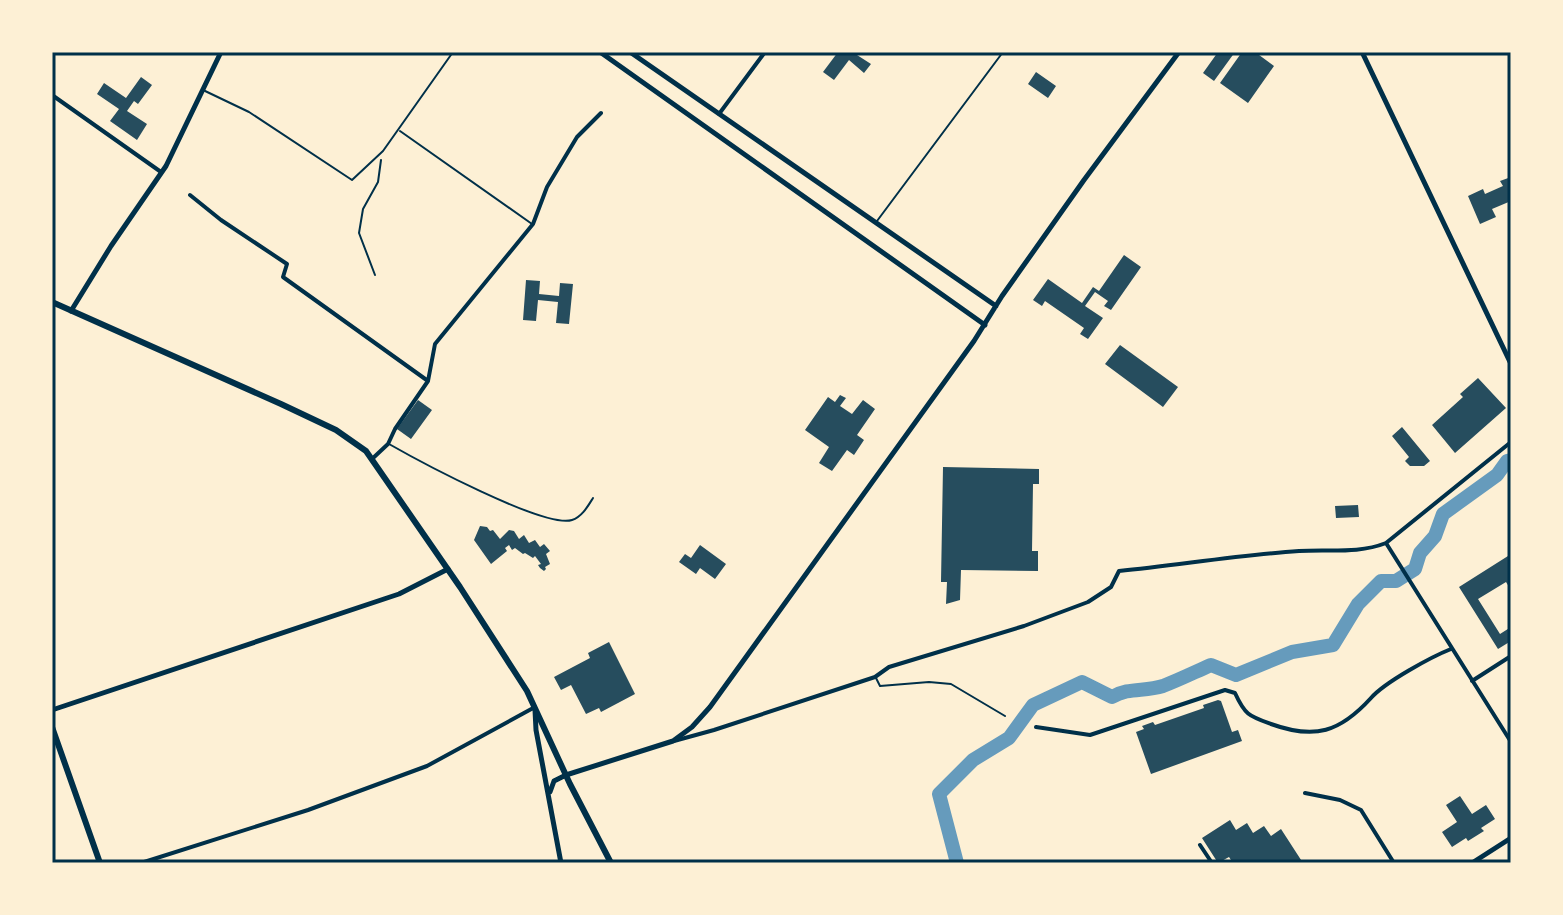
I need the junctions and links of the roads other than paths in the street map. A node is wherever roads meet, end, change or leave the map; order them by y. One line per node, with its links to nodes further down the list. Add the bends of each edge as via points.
1 (221, 52): 9 (main road)
2 (453, 52): 13 (lane)
3 (600, 52): 21 (main road)
4 (630, 52): 12 (main road)
5 (765, 52): 12 (street)
6 (1003, 52): 17 (lane)
7 (1179, 52): 19 (main road)
8 (1362, 52): 22 (main road)
9 (203, 90): 13 (lane, via 249,112 352,180); 14 (main road)
10 (52, 95): 14 (street)
11 (601, 113): 16 (street, via 577,137 547,187)
12 (719, 114): 17 (main road)
13 (399, 131): 16 (lane)
14 (162, 172): 20 (main road)
15 (190, 195): 23 (street, via 287,264 283,277)
16 (533, 224): 23 (street, via 435,344)
17 (875, 225): 19 (main road)
18 (52, 302): 20 (main road)
19 (996, 306): 21 (main road)
20 (71, 311): 26 (main road, via 336,430)
21 (985, 325): 39 (main road, via 710,707)
22 (1511, 364)
23 (428, 381): 25 (street)
24 (1511, 442): 28 (street)
25 (388, 444): 26 (street); 27 (lane, via 521,509 559,520 571,521)
26 (372, 459): 29 (main road)
27 (593, 498)
28 (1386, 543): 30 (street); 32 (street, via 1358,551 1299,551 1119,571 1111,587 1088,602 889,667)
29 (448, 569): 34 (main road); 35 (main road, via 397,595)
30 (1451, 649): 33 (street); 38 (street, via 1409,670 1330,730 1307,734 1249,716 1235,693 1225,690 1090,735)
31 (1511, 656): 33 (street)
32 (875, 677): 36 (lane, via 880,686 951,684); 39 (street)
33 (1472, 681): 40 (street)
34 (535, 707): 41 (main road); 42 (main road); 47 (street, via 427,766)
35 (52, 710)
36 (1005, 716)
37 (52, 727): 46 (main road)
38 (1036, 727)
39 (673, 741): 41 (main road)
40 (1511, 742)
41 (566, 775): 42 (main road, via 554,781); 49 (main road)
42 (549, 793): 48 (main road)
43 (1305, 793): 51 (street, via 1361,810)
44 (1511, 838): 52 (main road)
45 (1200, 845): 50 (street)
46 (100, 863)
47 (141, 863)
48 (561, 863)
49 (611, 863)
50 (1212, 863)
51 (1394, 863)
52 (1472, 863)

